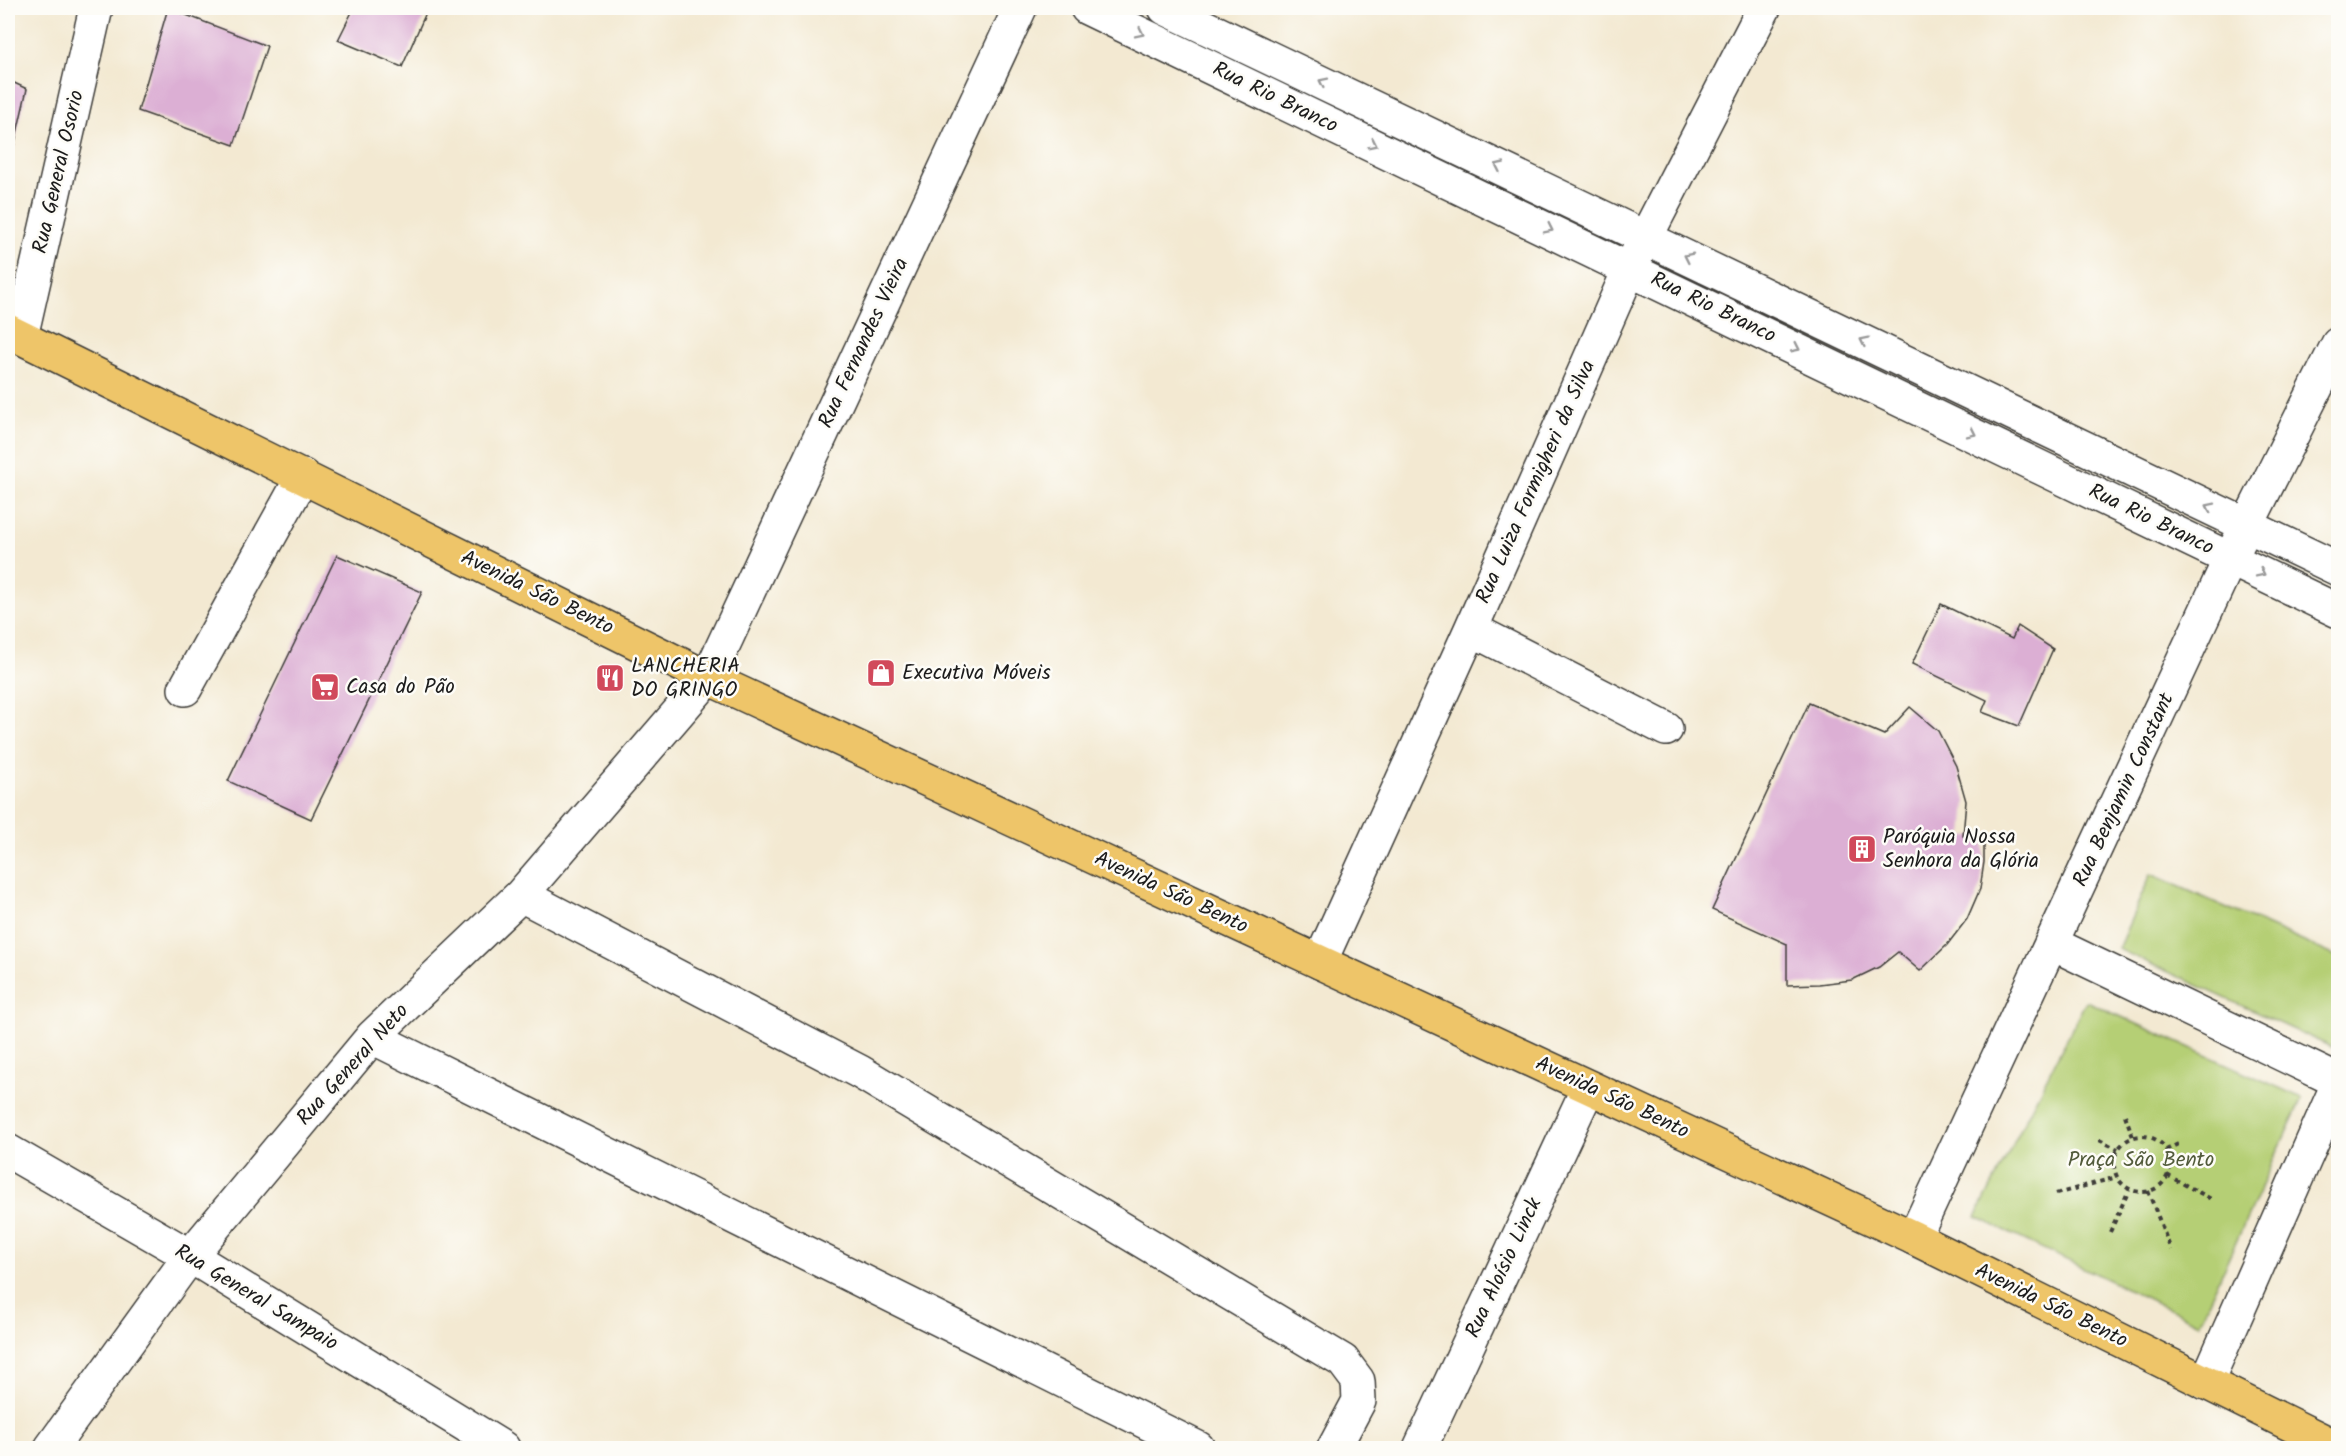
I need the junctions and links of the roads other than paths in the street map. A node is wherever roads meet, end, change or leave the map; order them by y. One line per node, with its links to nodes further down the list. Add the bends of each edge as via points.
1 (96, 8): 12 (street, Rua General Osorio)
2 (1020, 8): 22 (street, Rua Fernandes Vieira)
3 (1087, 8): 7 (street, Rua Rio Branco, one-way to 7)
4 (1165, 8): 6 (street, Rua Rio Branco)
5 (1764, 8): 10 (street, Rua Luiza Formigheri da Silva)
6 (1294, 69): 7 (street); 8 (street, Rua Rio Branco, one-way to 6)
7 (1278, 99): 9 (street, Rua Rio Branco, one-way to 9)
8 (1459, 147): 9 (street); 10 (street, Rua Rio Branco, one-way to 8)
9 (1444, 179): 11 (street, Rua Rio Branco, one-way to 11)
10 (1646, 237): 11 (street, Rua Luiza Formigheri da Silva); 14 (street, Rua Rio Branco, one-way to 10)
11 (1630, 268): 15 (street, Rua Rio Branco, one-way to 15); 21 (street, Rua Luiza Formigheri da Silva)
12 (14, 334): 16 (main road, Avenida São Bento)
13 (2338, 344): 17 (street, Rua Benjamin Constant)
14 (1898, 357): 15 (street); 17 (street, Rua Rio Branco, one-way to 14)
15 (1880, 388): 18 (street, Rua Rio Branco, one-way to 18)
16 (303, 477): 22 (main road, Avenida São Bento); 23 (street)
17 (2248, 525): 18 (street, Rua Benjamin Constant); 19 (street, Rua Rio Branco)
18 (2230, 559): 20 (street, Rua Rio Branco, one-way to 20); 26 (street, Rua Benjamin Constant)
19 (2338, 569)
20 (2338, 611)
21 (1471, 630): 24 (street); 27 (street, Rua Luiza Formigheri da Silva)
22 (708, 678): 25 (street, Rua General Neto); 27 (main road, Avenida São Bento)
23 (185, 689)
24 (1666, 729)
25 (521, 895): 28 (street, Rua General Neto); 38 (street, via 860,1072 1343,1361 1358,1381 1359,1401)
26 (2052, 944): 29 (street); 32 (street, Rua Benjamin Constant)
27 (1320, 962): 30 (main road, Avenida São Bento)
28 (372, 1037): 33 (street, Rua General Neto); 37 (street)
29 (2338, 1082): 34 (street)
30 (1588, 1088): 32 (main road, Avenida São Bento); 39 (street, Rua Aloísio Linck)
31 (8, 1151): 33 (street, Rua General Sampaio)
32 (1914, 1238): 34 (main road, Avenida São Bento)
33 (190, 1256): 35 (street, Rua General Neto); 36 (street, Rua General Sampaio)
34 (2206, 1383): 40 (main road, Avenida São Bento)
35 (51, 1449)
36 (502, 1449)
37 (1198, 1449)
38 (1334, 1449)
39 (1420, 1449)
40 (2338, 1449)

